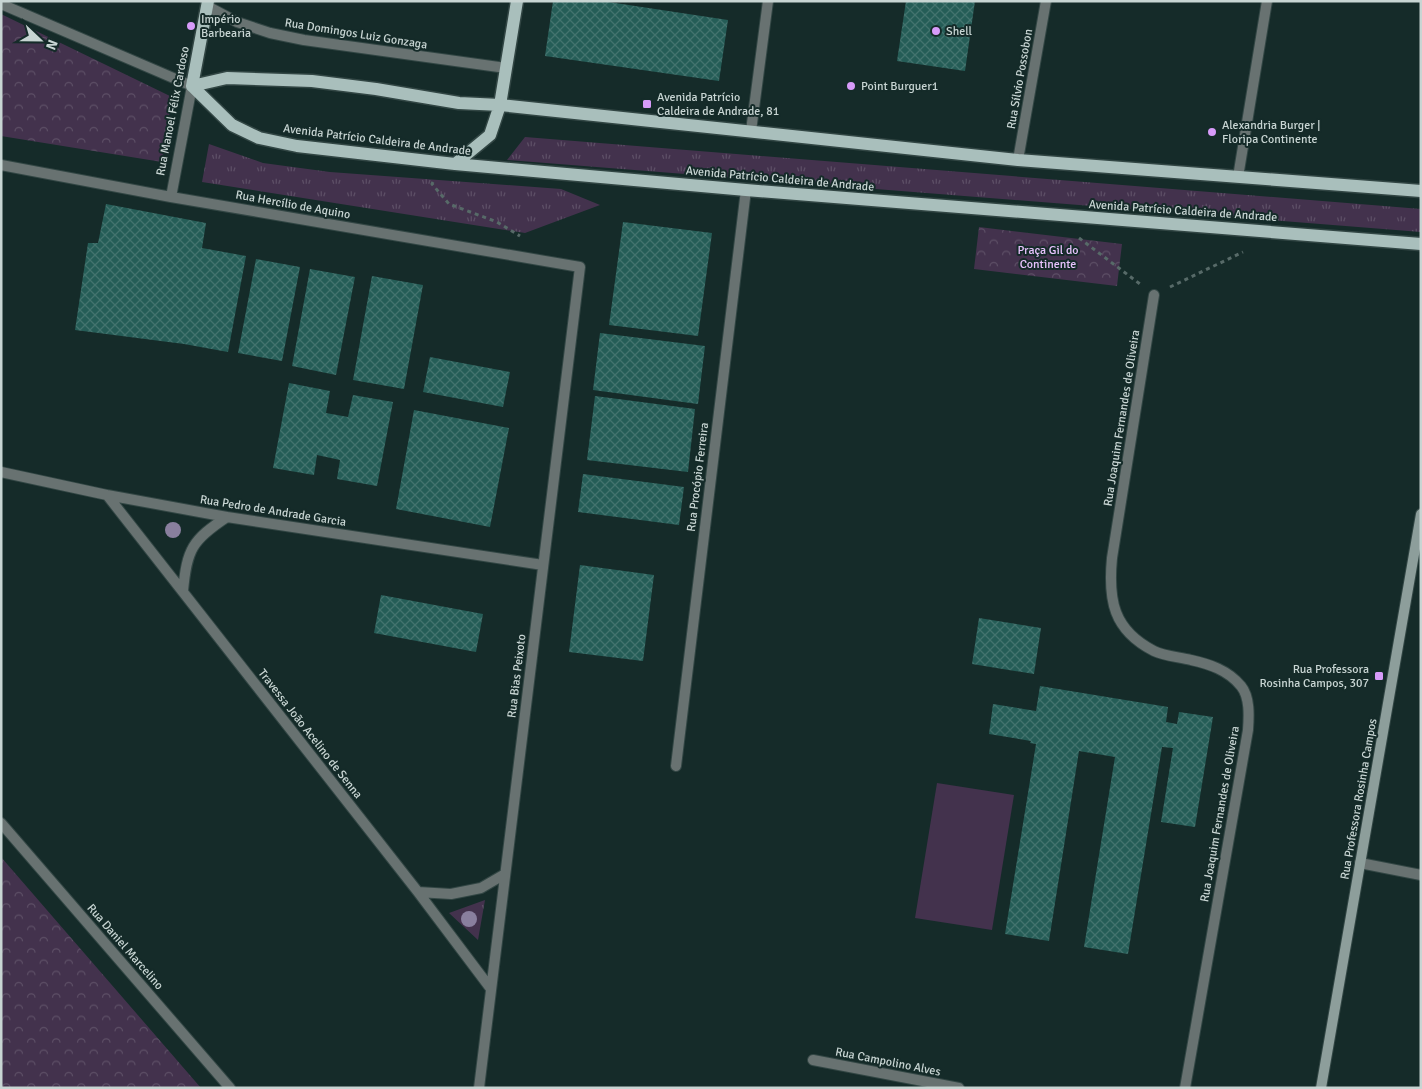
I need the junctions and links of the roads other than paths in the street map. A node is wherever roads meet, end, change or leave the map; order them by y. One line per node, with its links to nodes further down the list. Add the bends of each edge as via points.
1 (518, 1): 7 (main road)
2 (768, 1): 10 (street)
3 (1046, 1): 11 (street, Rua Sílvio Possobon)
4 (1267, 1): 14 (street)
5 (207, 3): 7 (street, Rua Domingos Luiz Gonzaga, via 237,22 270,33); 8 (main road, Rua Manoel Félix Cardoso)
6 (1, 4): 8 (street)
7 (506, 68): 9 (main road)
8 (192, 86): 9 (main road, via 227,78 312,82 376,88 459,103); 12 (main road, Avenida Patrício Caldeira de Andrade, via 232,125 259,138 297,146); 17 (street, Rua Manoel Félix Cardoso)
9 (500, 105): 10 (main road); 12 (main road, via 490,135)
10 (751, 131): 11 (main road)
11 (1018, 160): 14 (main road)
12 (449, 164): 15 (main road, Avenida Patrício Caldeira de Andrade)
13 (1, 165): 17 (street, Rua Hercílio de Aquino)
14 (1238, 177): 16 (main road)
15 (746, 190): 18 (main road, Avenida Patrício Caldeira de Andrade); 27 (street, Rua Procópio Ferreira)
16 (1421, 192)
17 (171, 197): 19 (street, Rua Hercílio de Aquino)
18 (1421, 244)
19 (580, 267): 25 (street, Rua Bias Peixoto)
20 (1154, 295): 38 (street, Rua Joaquim Fernandes de Oliveira, via 1112,558 1112,602 1118,620 1132,637 1155,651 1210,664 1225,672 1242,686 1249,709 1248,730)
21 (1, 472): 22 (street, Rua Pedro de Andrade Garcia)
22 (107, 495): 24 (street, Rua Pedro de Andrade Garcia); 26 (street, Travessa João Acelino de Senna)
23 (1421, 514): 29 (street, Rua Professora Rosinha Campos)
24 (226, 517): 25 (street, Rua Pedro de Andrade Garcia); 26 (street, via 206,530 189,553)
25 (543, 565): 30 (street, Rua Bias Peixoto)
26 (183, 591): 32 (street, Travessa João Acelino de Senna)
27 (676, 766)
28 (1, 823): 35 (street, Rua Daniel Marcelino)
29 (1360, 863): 31 (street); 39 (street, Rua Professora Rosinha Campos)
30 (505, 874): 32 (street, via 481,888 450,894); 33 (street, Rua Bias Peixoto)
31 (1421, 875)
32 (418, 892): 33 (street, Travessa João Acelino de Senna)
33 (491, 989): 36 (street, Rua Bias Peixoto)
34 (812, 1060): 37 (street, Rua Campolino Alves)
35 (230, 1088)
36 (479, 1088)
37 (959, 1088)
38 (1185, 1088)
39 (1321, 1088)

